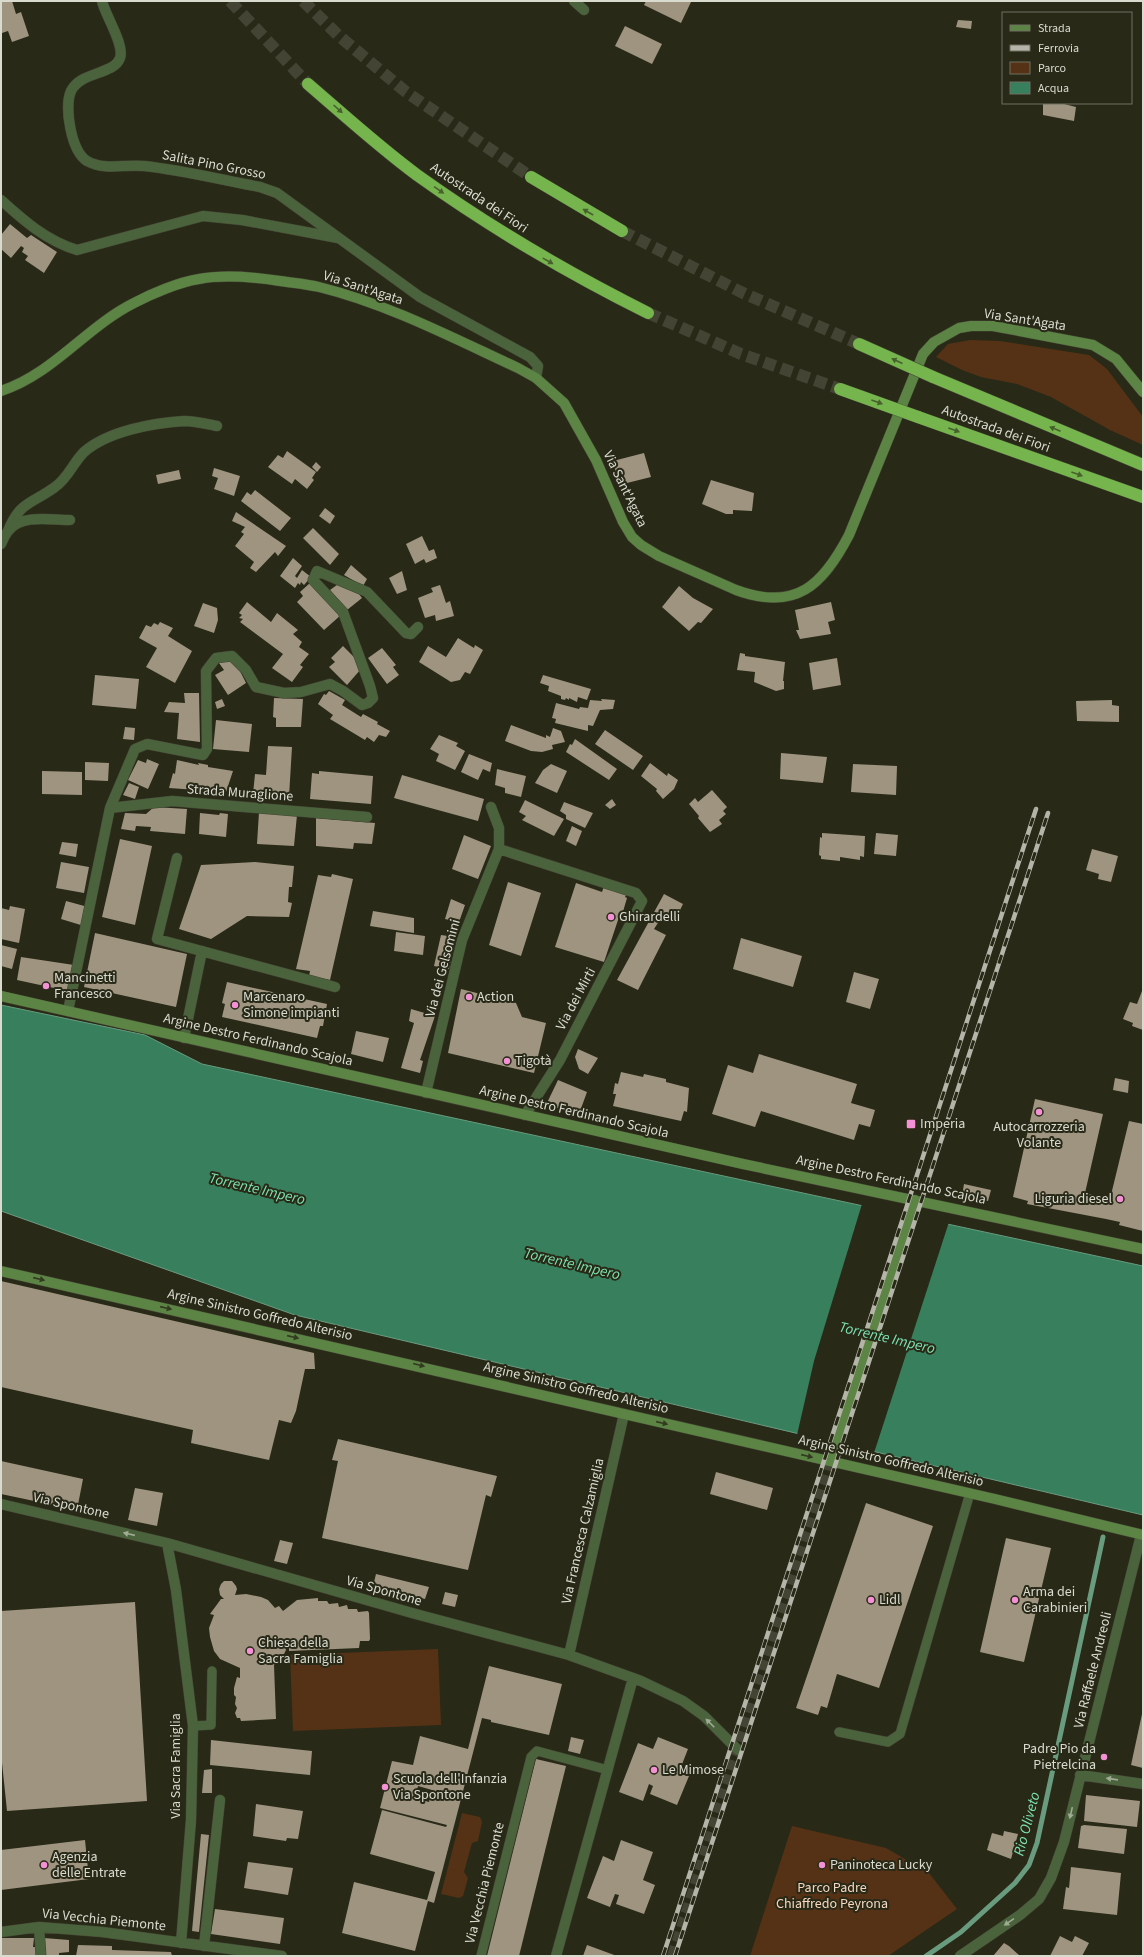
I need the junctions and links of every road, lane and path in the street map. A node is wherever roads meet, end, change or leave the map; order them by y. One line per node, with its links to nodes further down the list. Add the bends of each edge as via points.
1 (102, 1): 8 (street, Salita Pino Grosso, via 121,48 120,57 116,64 83,79 71,91 69,120 75,146 80,155 92,163 108,167 142,166 260,187 292,202)
2 (574, 1): 3 (street)
3 (584, 10)
4 (308, 84): 9 (highway, Autostrada dei Fiori, one-way to 9, via 416,174 485,222)
5 (531, 177): 7 (highway, one-way to 5)
6 (1, 200): 8 (street, via 31,226 65,246 77,250 203,216 242,220)
7 (622, 231)
8 (340, 239): 11 (street, Salita Pino Grosso, via 420,297 530,357 538,366)
9 (648, 314)
10 (859, 344): 16 (highway, Autostrada dei Fiori, one-way to 10, bridge)
11 (536, 378): 13 (main road, Via Sant'Agata, via 378,305 318,287 234,277 198,279 134,303 102,322 50,365 13,387); 14 (main road, Via Sant'Agata, via 564,403 596,460 632,537 659,556 736,590 767,598 786,597 805,591 821,578 837,558 923,354 934,342 949,332 971,326 993,326 1093,345 1116,359)
12 (840, 389): 17 (highway, Autostrada dei Fiori, one-way to 17, bridge)
13 (1, 391)
14 (1143, 392)
15 (217, 426): 19 (street, via 185,421 148,426 119,433 97,443 82,454 66,478 56,487 20,509)
16 (1143, 465)
17 (1143, 497)
18 (70, 520): 19 (street, via 25,520 15,524)
19 (8, 531): 20 (street)
20 (1, 544)
21 (418, 627): 23 (street, via 412,634 406,633 367,592 317,571 313,580 344,612 373,698 362,705 330,684 301,692 284,693 256,687 246,670 232,656 216,658 206,672 207,749 203,755 147,744 135,749)
22 (491, 807): 25 (street, Via dei Gelsomini, via 499,828)
23 (110, 808): 24 (street, Strada Muraglione, via 172,802); 30 (street)
24 (368, 817)
25 (499, 849): 32 (street, Via dei Gelsomini, via 462,940); 33 (street, Via dei Mirti, via 636,893 642,901 560,1060)
26 (177, 858): 27 (street, via 157,939)
27 (202, 951): 28 (street); 31 (street)
28 (335, 987)
29 (1, 996): 30 (main road, Argine Destro Ferdinando Scajola)
30 (68, 1011): 31 (main road, Argine Destro Ferdinando Scajola)
31 (184, 1038): 32 (main road, Argine Destro Ferdinando Scajola)
32 (426, 1093): 33 (main road, Argine Destro Ferdinando Scajola)
33 (525, 1115): 34 (main road, Argine Destro Ferdinando Scajola)
34 (915, 1200): 35 (main road, Argine Destro Ferdinando Scajola); 38 (main road)
35 (1143, 1249)
36 (1, 1271): 37 (main road, Argine Sinistro Goffredo Alterisio, one-way to 37)
37 (624, 1414): 39 (main road, Argine Sinistro Goffredo Alterisio, one-way to 39); 43 (street, Via Francesca Calzamiglia)
38 (830, 1461)
39 (970, 1493): 41 (main road, Argine Sinistro Goffredo Alterisio); 47 (lane, via 900,1734 888,1742)
40 (1, 1504): 42 (street, Via Spontone, one-way to 40)
41 (1142, 1535): 50 (street, Via Raffaele Andreoli)
42 (167, 1543): 43 (street, Via Spontone, via 412,1613); 46 (street, Via Sacra Famiglia, via 176,1590)
43 (569, 1654): 45 (street, Via Spontone)
44 (212, 1671): 46 (lane, via 211,1725)
45 (633, 1678): 48 (street, Via Spontone, one-way to 45, via 704,1716 683,1701); 49 (street)
46 (193, 1726): 55 (street, Via Sacra Famiglia, via 191,1820)
47 (839, 1732)
48 (738, 1750)
49 (608, 1770): 60 (lane, Via Vecchia Piemonte, via 537,1751 530,1757); 61 (street)
50 (1080, 1775): 51 (street, one-way to 50); 62 (street, Via Raffaele Andreoli, one-way to 62, via 1064,1842 1051,1878 1039,1899)
51 (1143, 1784)
52 (220, 1800): 56 (street)
53 (39, 1927): 54 (street, Via Vecchia Piemonte); 55 (street, Via Vecchia Piemonte, via 102,1932); 58 (street)
54 (1, 1932)
55 (180, 1943): 56 (street, Via Vecchia Piemonte)
56 (204, 1946): 57 (street, Via Vecchia Piemonte)
57 (228, 1952): 59 (street, Via Vecchia Piemonte)
58 (41, 1956)
59 (282, 1956)
60 (481, 1956)
61 (556, 1956)
62 (960, 1956)

